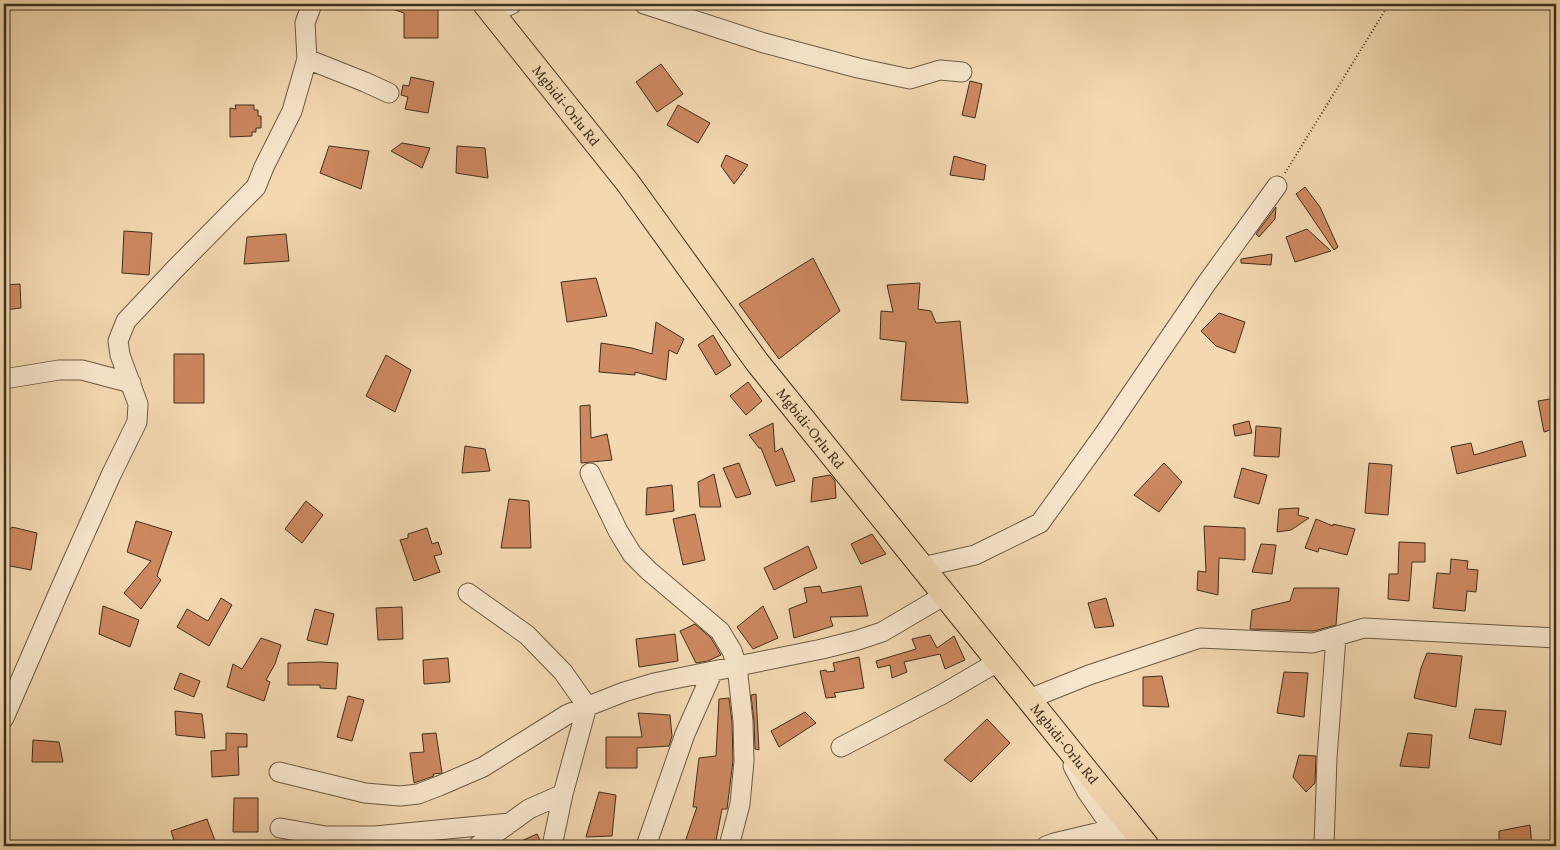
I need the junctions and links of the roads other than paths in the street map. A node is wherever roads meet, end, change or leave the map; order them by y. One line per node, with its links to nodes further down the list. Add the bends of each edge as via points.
1 (312, 4): 4 (street, via 305,23)
2 (644, 4): 5 (street, via 764,43 858,68 910,79 940,70)
3 (496, 7): 11 (main road, Mgbidi-Orlu Rd, via 628,182 757,362)
4 (307, 59): 6 (street); 9 (street, via 292,111 256,187 126,321 118,341)
5 (962, 72)
6 (389, 93)
7 (1277, 186): 11 (street, via 1040,523 975,555)
8 (4, 379): 9 (street, via 59,370 82,370)
9 (131, 383): 21 (street, via 138,404 137,422)
10 (590, 473): 17 (street, via 632,554 720,631)
11 (922, 567): 13 (main road, Mgbidi-Orlu Rd)
12 (468, 593): 20 (street, via 526,635 563,672)
13 (945, 595): 16 (main road, Mgbidi-Orlu Rd); 17 (street, via 882,632 822,649)
14 (1336, 637): 15 (street, via 1364,628); 19 (street, via 1313,643 1200,638); 36 (street)
15 (1556, 638)
16 (999, 661): 19 (main road, Mgbidi-Orlu Rd); 23 (street)
17 (737, 666): 18 (street); 32 (street, via 744,761 740,804)
18 (713, 671): 20 (street, via 654,683); 31 (street, via 685,734)
19 (1029, 699): 22 (main road, Mgbidi-Orlu Rd)
20 (587, 706): 24 (street, via 568,714 483,767 418,794 364,793); 25 (street)
21 (4, 718)
22 (1055, 731): 28 (street, via 1087,792); 35 (main road, Mgbidi-Orlu Rd)
23 (840, 747)
24 (279, 772)
25 (563, 794): 26 (street, via 530,809); 30 (street)
26 (510, 823): 27 (street, via 375,836 326,836); 29 (street)
27 (280, 828)
28 (1113, 828): 33 (street); 34 (street)
29 (478, 846)
30 (552, 846)
31 (646, 846)
32 (729, 846)
33 (1046, 846)
34 (1125, 846)
35 (1147, 846)
36 (1324, 846)

